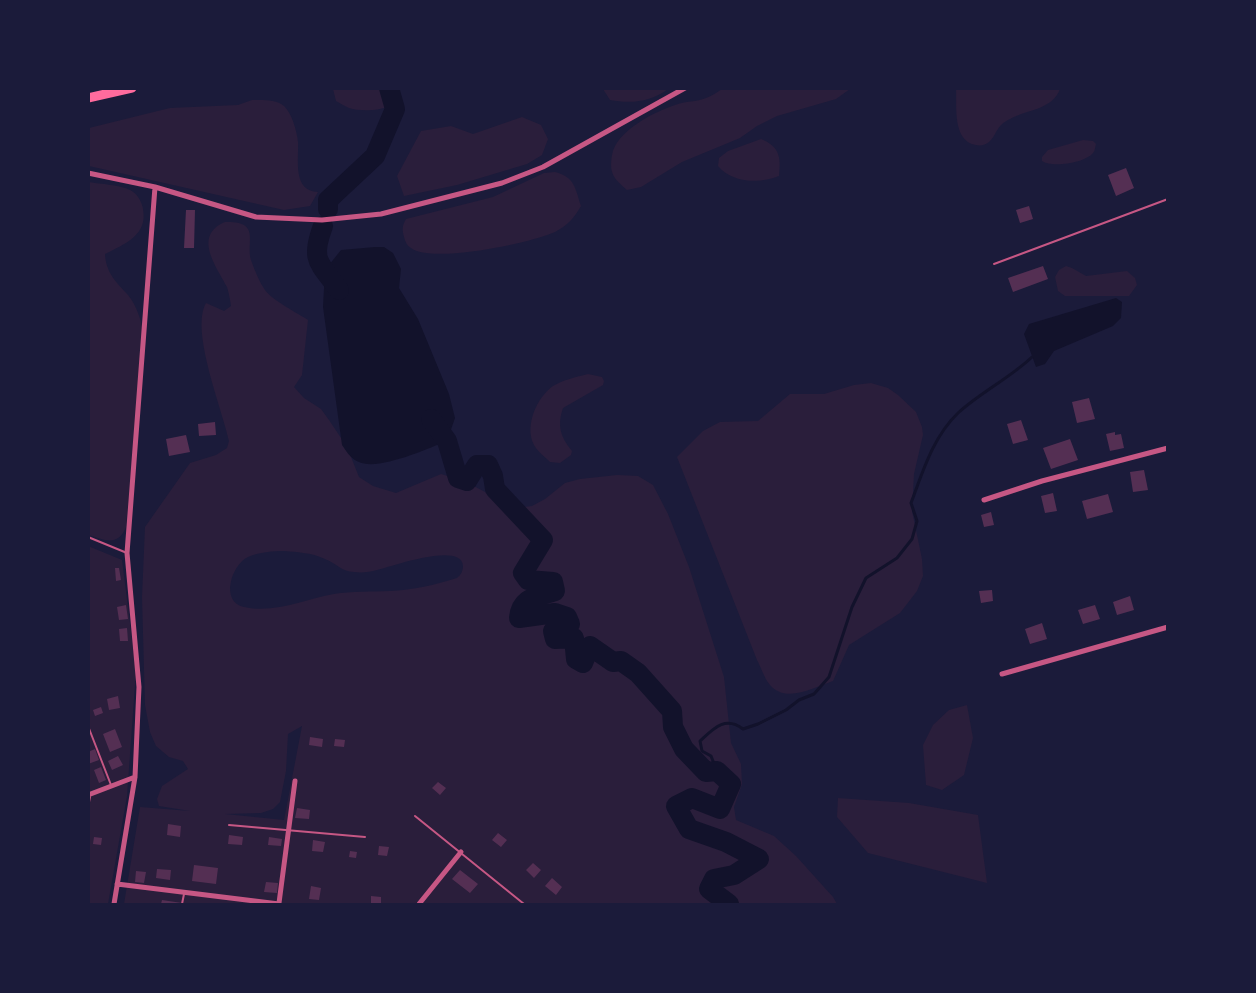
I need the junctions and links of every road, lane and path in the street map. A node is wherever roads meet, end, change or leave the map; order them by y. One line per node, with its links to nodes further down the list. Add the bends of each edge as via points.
1 (132, 88): 3 (highway)
2 (684, 88): 5 (street, via 543,168 502,183 381,214 322,220 256,217)
3 (88, 98)
4 (88, 173): 5 (street)
5 (155, 187): 11 (street)
6 (1167, 199): 7 (lane)
7 (993, 264)
8 (1167, 448): 9 (street)
9 (984, 500)
10 (88, 537): 11 (lane)
11 (127, 553): 15 (street, via 139,687)
12 (1167, 627): 13 (street)
13 (1002, 674)
14 (88, 726): 17 (lane)
15 (135, 777): 17 (street); 25 (street)
16 (295, 781): 22 (street)
17 (111, 785): 18 (street)
18 (90, 794): 19 (lane)
19 (88, 807)
20 (415, 816): 24 (lane)
21 (229, 825): 22 (lane)
22 (289, 830): 23 (lane); 29 (street)
23 (365, 837)
24 (461, 852): 30 (street); 31 (lane)
25 (117, 884): 26 (street); 27 (street)
26 (184, 894): 28 (lane); 29 (street)
27 (114, 904)
28 (182, 904)
29 (279, 904)
30 (419, 904)
31 (524, 904)

